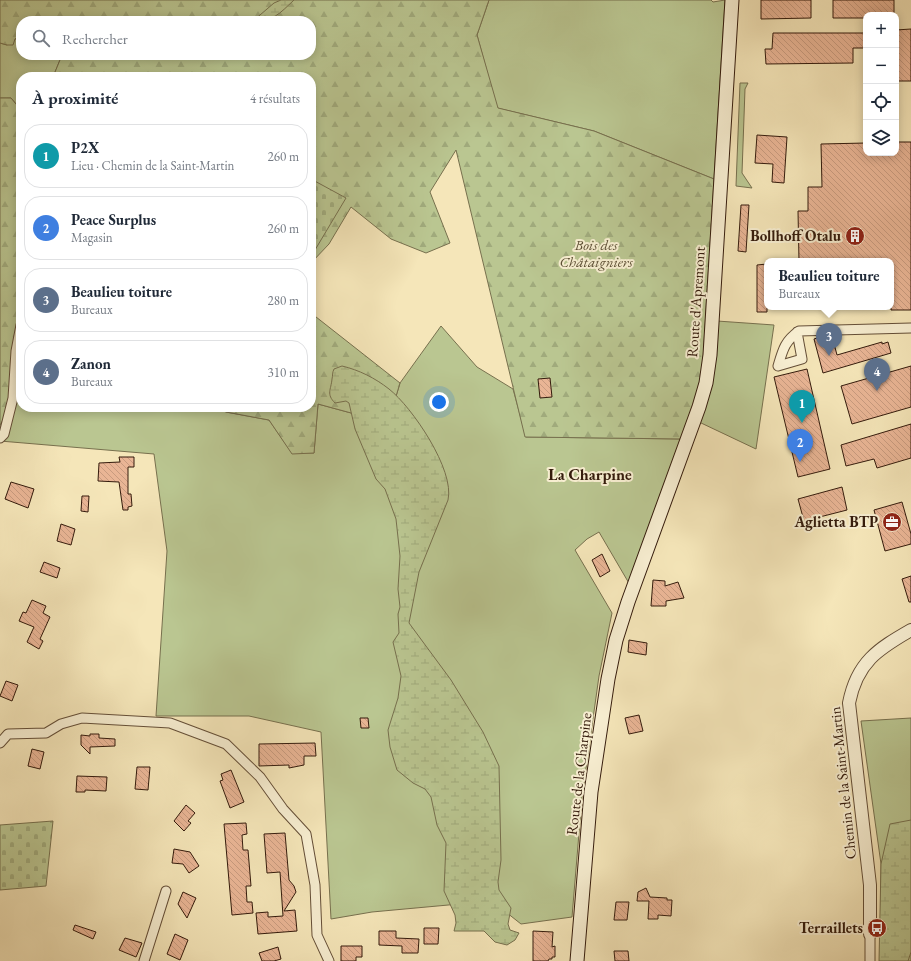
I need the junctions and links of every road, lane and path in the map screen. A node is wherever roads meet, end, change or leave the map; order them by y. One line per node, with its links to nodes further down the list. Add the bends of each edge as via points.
1 (732, 0): 6 (main road, Route d'Apremont, via 710,355 706,383)
2 (911, 328): 3 (street, via 808,329)
3 (797, 332)
4 (16, 351): 5 (street, via 13,398 4,434)
5 (0, 438)
6 (631, 594): 13 (main road, Route de la Charpine, via 615,648 596,750)
7 (911, 630): 10 (street, Chemin de la Saint-Martin, via 883,646 865,662 854,680 849,703 870,885)
8 (0, 743): 12 (street, via 8,734 46,733 61,724 82,718 170,723 226,744 260,778 306,834 315,885 317,935)
9 (166, 891): 11 (street)
10 (870, 934): 14 (street, Chemin de la Saint-Martin)
11 (144, 961)
12 (329, 961)
13 (577, 961)
14 (870, 961)

